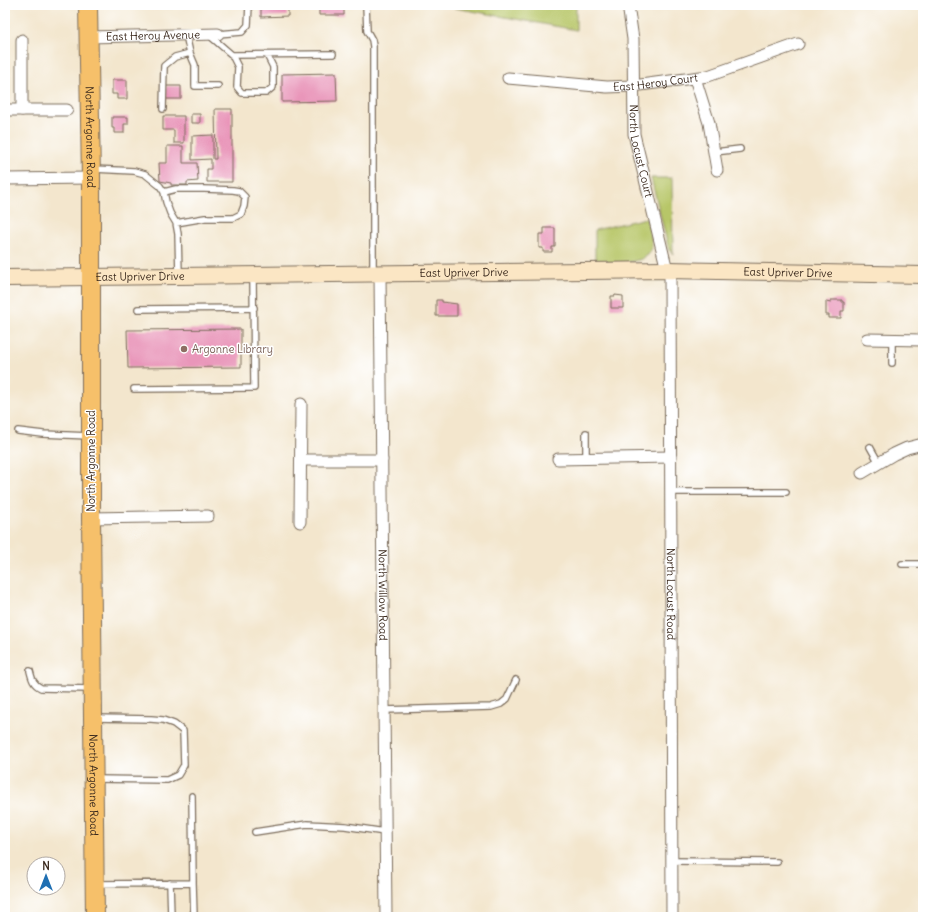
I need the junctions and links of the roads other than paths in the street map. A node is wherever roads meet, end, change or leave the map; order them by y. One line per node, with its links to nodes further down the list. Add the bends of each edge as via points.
1 (88, 5): 7 (main road, North Argonne Road)
2 (249, 5): 5 (lane, via 248,25 242,32)
3 (366, 5): 30 (lane, via 367,31 373,46)
4 (628, 5): 17 (street, North Locust Court, via 633,39)
5 (213, 34): 6 (street, East Heroy Avenue); 13 (lane)
6 (186, 35): 7 (street, East Heroy Avenue); 10 (lane)
7 (88, 36): 25 (main road, North Argonne Road)
8 (22, 40): 20 (street)
9 (798, 44): 15 (street, East Heroy Court, via 708,76)
10 (190, 53): 16 (lane, via 195,65 195,86); 18 (lane, via 175,57 164,66)
11 (267, 54): 12 (lane); 13 (lane); 13 (lane, via 272,67 272,87 266,93 242,93 237,87 238,67)
12 (333, 54)
13 (232, 55)
14 (508, 78): 17 (street, East Heroy Court)
15 (695, 78): 17 (street, East Heroy Court); 23 (street, via 709,123)
16 (218, 86)
17 (633, 86): 29 (street, North Locust Court, via 634,134)
18 (163, 109)
19 (5, 110): 20 (street)
20 (22, 110): 21 (street)
21 (67, 110)
22 (740, 149): 23 (lane)
23 (714, 152): 24 (street)
24 (717, 170)
25 (91, 174): 26 (street); 27 (lane, via 134,171 145,174); 35 (main road, North Argonne Road)
26 (5, 179)
27 (164, 192): 28 (lane, via 168,208); 28 (lane, via 176,189 233,190 239,191 244,197 241,214 233,218 205,218)
28 (176, 223): 33 (lane)
29 (668, 270): 30 (street, East Upriver Drive); 32 (street, East Upriver Drive); 49 (street, North Locust Road)
30 (377, 273): 31 (street, East Upriver Drive); 53 (street, North Willow Road)
31 (253, 275): 33 (street, East Upriver Drive); 36 (lane)
32 (923, 275)
33 (179, 276): 35 (street, East Upriver Drive)
34 (5, 278): 35 (street, East Upriver Drive)
35 (91, 278): 46 (main road, North Argonne Road)
36 (254, 308): 37 (lane); 42 (lane, via 254,388)
37 (138, 309)
38 (868, 339): 39 (street)
39 (892, 339): 40 (street); 41 (lane)
40 (923, 340)
41 (892, 363)
42 (134, 389)
43 (301, 404): 52 (street)
44 (18, 430): 46 (lane)
45 (586, 433): 50 (lane)
46 (91, 436): 59 (main road, North Argonne Road)
47 (923, 444): 54 (street, via 907,448)
48 (870, 447): 54 (lane)
49 (670, 457): 50 (street); 56 (street, North Locust Road)
50 (586, 458): 51 (street)
51 (558, 459)
52 (301, 460): 53 (street); 60 (street)
53 (382, 460): 66 (street, North Willow Road)
54 (879, 463): 55 (street)
55 (862, 473)
56 (671, 492): 57 (lane); 72 (street, North Locust Road)
57 (786, 492)
58 (208, 516): 59 (street)
59 (91, 518): 65 (main road, North Argonne Road)
60 (300, 522)
61 (902, 564): 62 (lane)
62 (923, 564)
63 (30, 671): 65 (lane, via 33,682 41,688)
64 (516, 680): 66 (lane, via 507,699 491,707)
65 (93, 689): 67 (main road, North Argonne Road)
66 (384, 710): 71 (street, North Willow Road)
67 (93, 718): 68 (main road, North Argonne Road); 68 (lane, via 151,719 174,724 182,731 184,765 178,775 167,780)
68 (94, 779): 76 (main road, North Argonne Road)
69 (192, 796): 74 (lane)
70 (255, 832): 71 (lane, via 306,824)
71 (385, 832): 80 (street, North Willow Road)
72 (672, 861): 73 (lane); 81 (street, North Locust Road)
73 (777, 862)
74 (193, 882): 75 (lane); 79 (lane)
75 (170, 883): 76 (lane); 78 (lane)
76 (95, 884): 77 (main road, North Argonne Road)
77 (95, 917)
78 (171, 917)
79 (194, 917)
80 (386, 917)
81 (672, 917)

